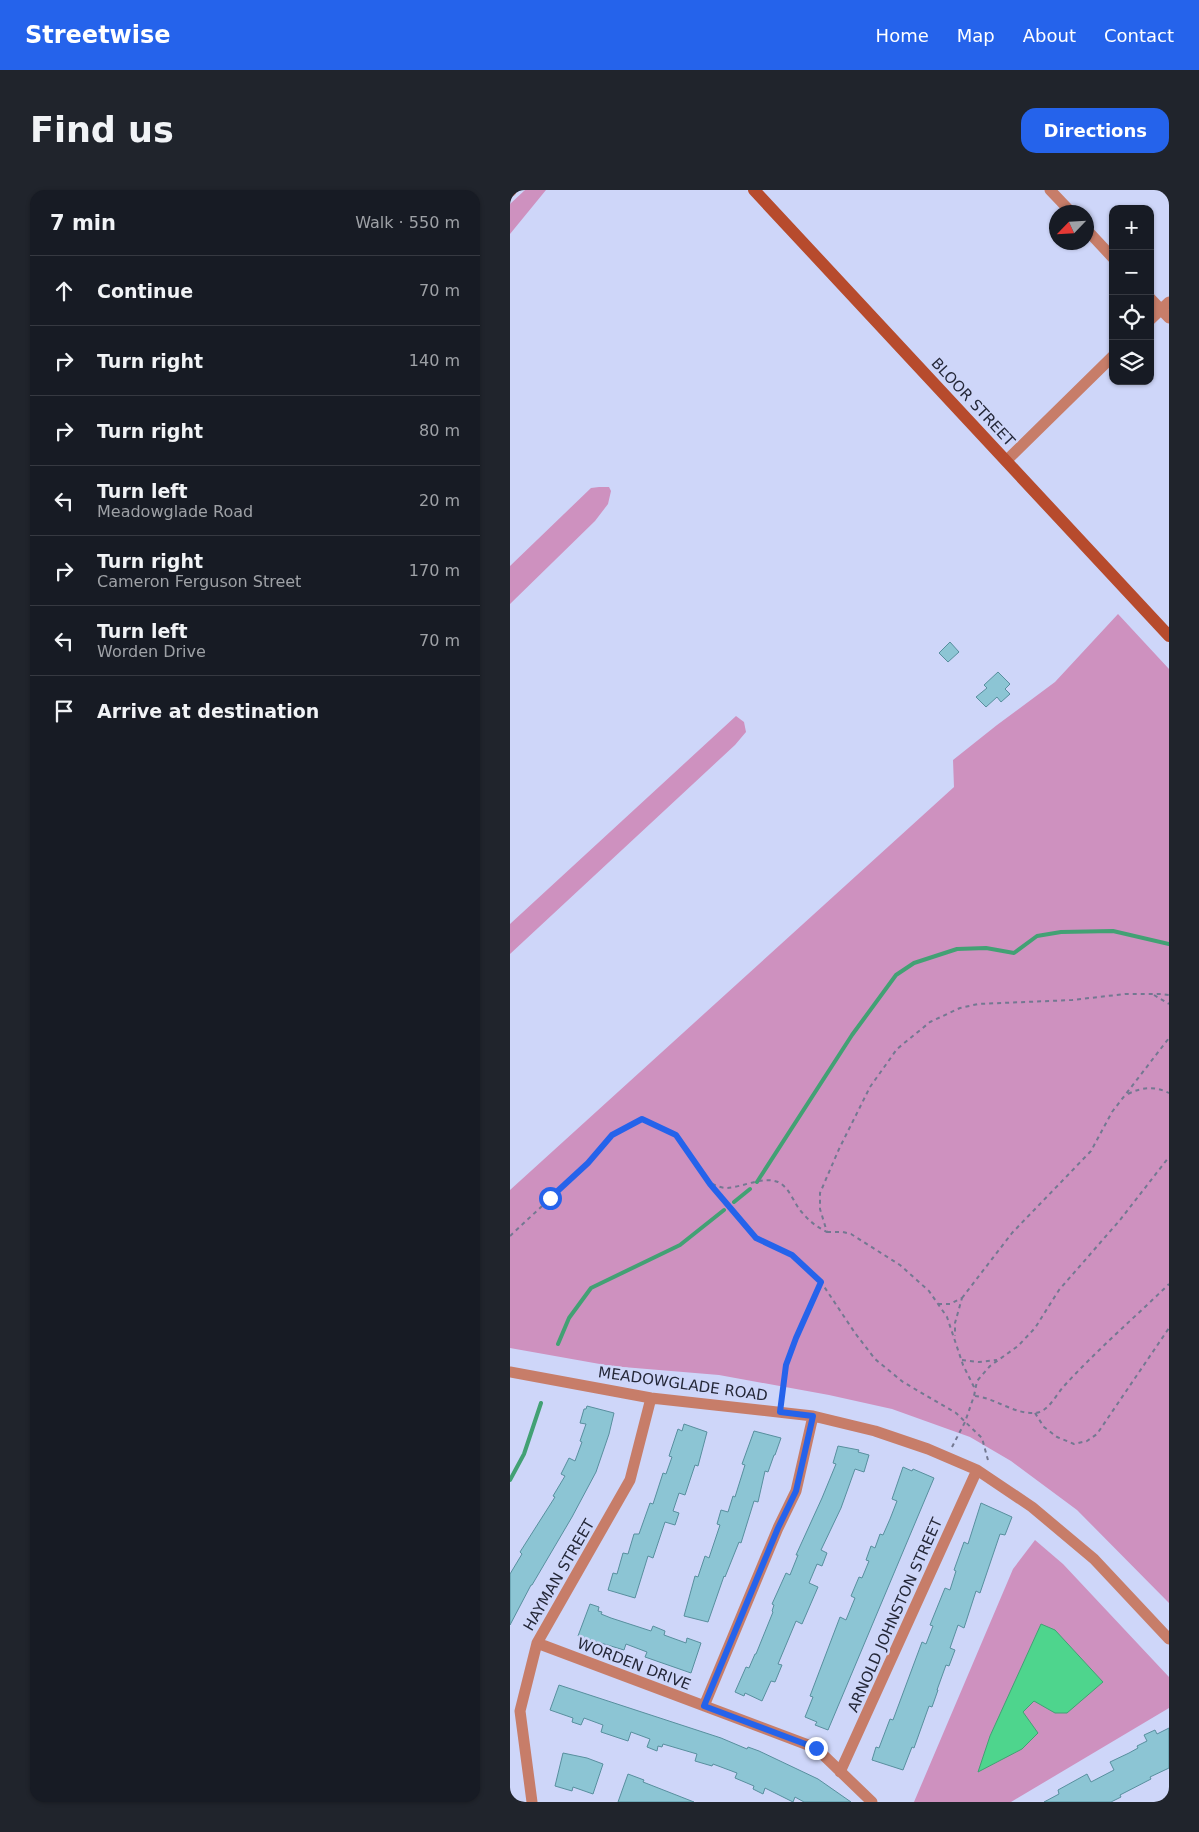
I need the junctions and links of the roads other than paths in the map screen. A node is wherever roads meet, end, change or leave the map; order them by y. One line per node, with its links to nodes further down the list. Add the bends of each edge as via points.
1 (754, 190): 10 (main road, BLOOR STREET)
2 (1050, 190): 3 (street)
3 (1064, 205)
4 (1094, 238): 5 (street)
5 (1109, 254)
6 (1154, 301): 7 (street)
7 (1166, 310): 8 (street)
8 (1154, 318)
9 (1109, 360): 10 (street)
10 (1006, 461): 11 (main road, BLOOR STREET)
11 (1169, 636)
12 (510, 1372): 13 (street, MEADOWGLADE ROAD)
13 (651, 1398): 14 (street, MEADOWGLADE ROAD); 17 (street, HAYMAN STREET, via 630,1480)
14 (813, 1416): 15 (street, MEADOWGLADE ROAD, via 875,1431); 18 (street, via 796,1491)
15 (977, 1470): 16 (street, MEADOWGLADE ROAD, via 1032,1506 1094,1560); 19 (street, ARNOLD JOHNSTON STREET)
16 (1169, 1639)
17 (537, 1643): 18 (street, WORDEN DRIVE); 20 (street, HAYMAN STREET, via 520,1711)
18 (704, 1706): 19 (street, WORDEN DRIVE, via 816,1748)
19 (840, 1772): 21 (street, WORDEN DRIVE)
20 (532, 1802)
21 (872, 1802)

